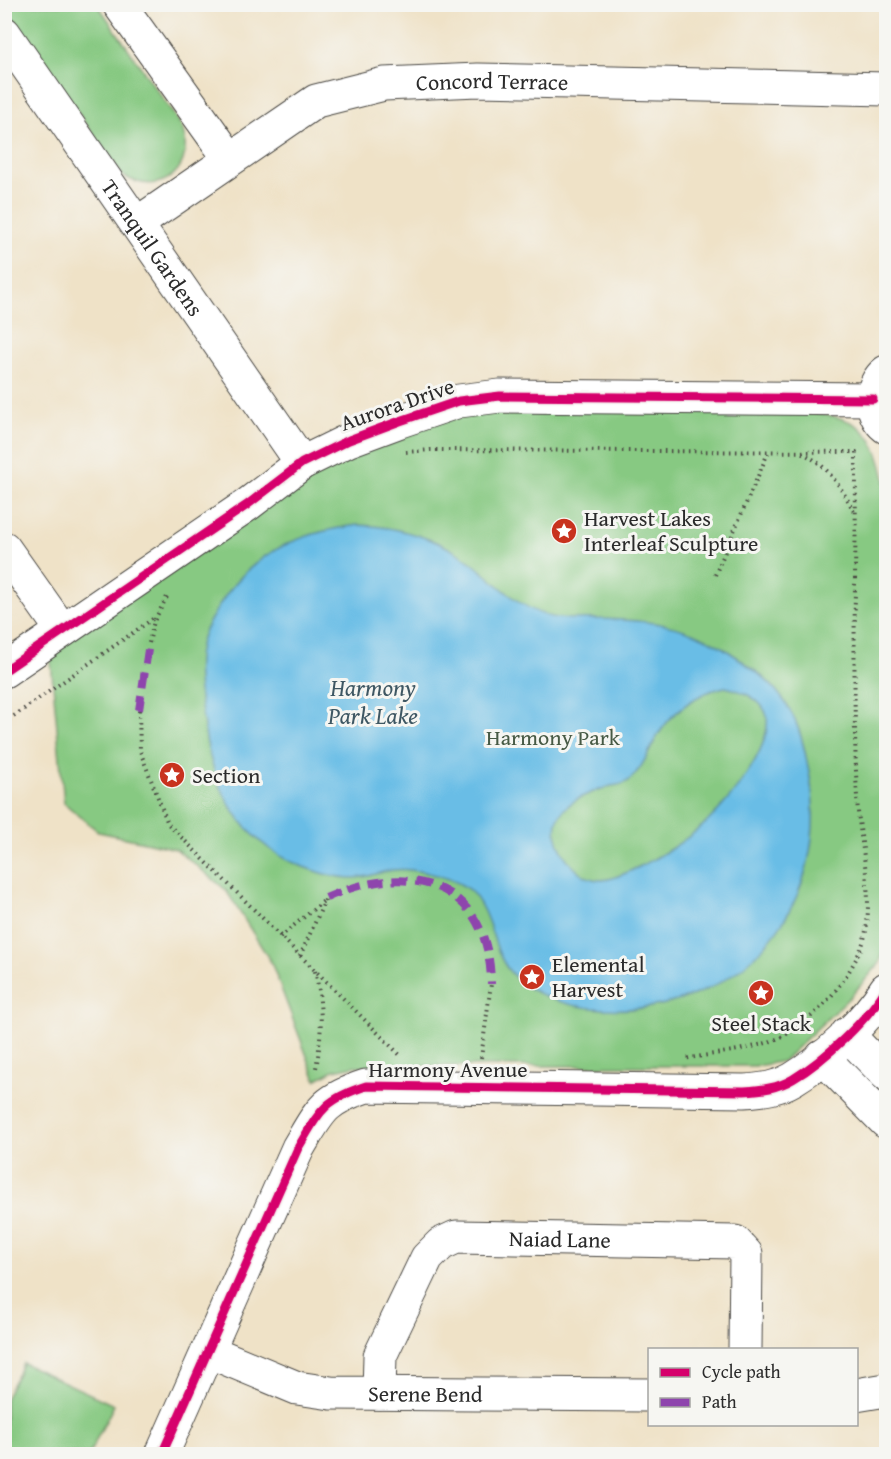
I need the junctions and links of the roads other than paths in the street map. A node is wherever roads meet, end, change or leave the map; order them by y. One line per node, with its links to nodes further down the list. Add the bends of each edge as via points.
1 (119, 4): 4 (street)
2 (4, 33): 5 (street, Tranquil Gardens)
3 (886, 89): 4 (street, Concord Terrace, via 478,80 384,84 316,101)
4 (230, 159): 5 (street, Concord Terrace)
5 (138, 223): 7 (street, Tranquil Gardens)
6 (882, 399): 7 (street, Aurora Drive, via 500,396 459,401 349,440)
7 (302, 463): 9 (street, Aurora Drive, via 248,505)
8 (4, 548): 9 (street)
9 (62, 630): 10 (street, Aurora Drive)
10 (4, 671)
11 (886, 989): 12 (street, Harmony Avenue)
12 (847, 1034): 13 (street, Harmony Avenue); 14 (street)
13 (822, 1057): 15 (street); 17 (street, Harmony Avenue, via 793,1079 769,1089 744,1091 366,1086 341,1094 323,1107 298,1148)
14 (886, 1074)
15 (886, 1122)
16 (745, 1348): 19 (street, Naiad Lane, via 746,1254 735,1242 456,1237 441,1244 427,1258 380,1356)
17 (208, 1351): 19 (street, Serene Bend, via 297,1388); 22 (street, Harmony Avenue)
18 (886, 1390): 21 (street)
19 (379, 1393): 20 (street, Serene Bend)
20 (648, 1395)
21 (858, 1395)
22 (162, 1455)

